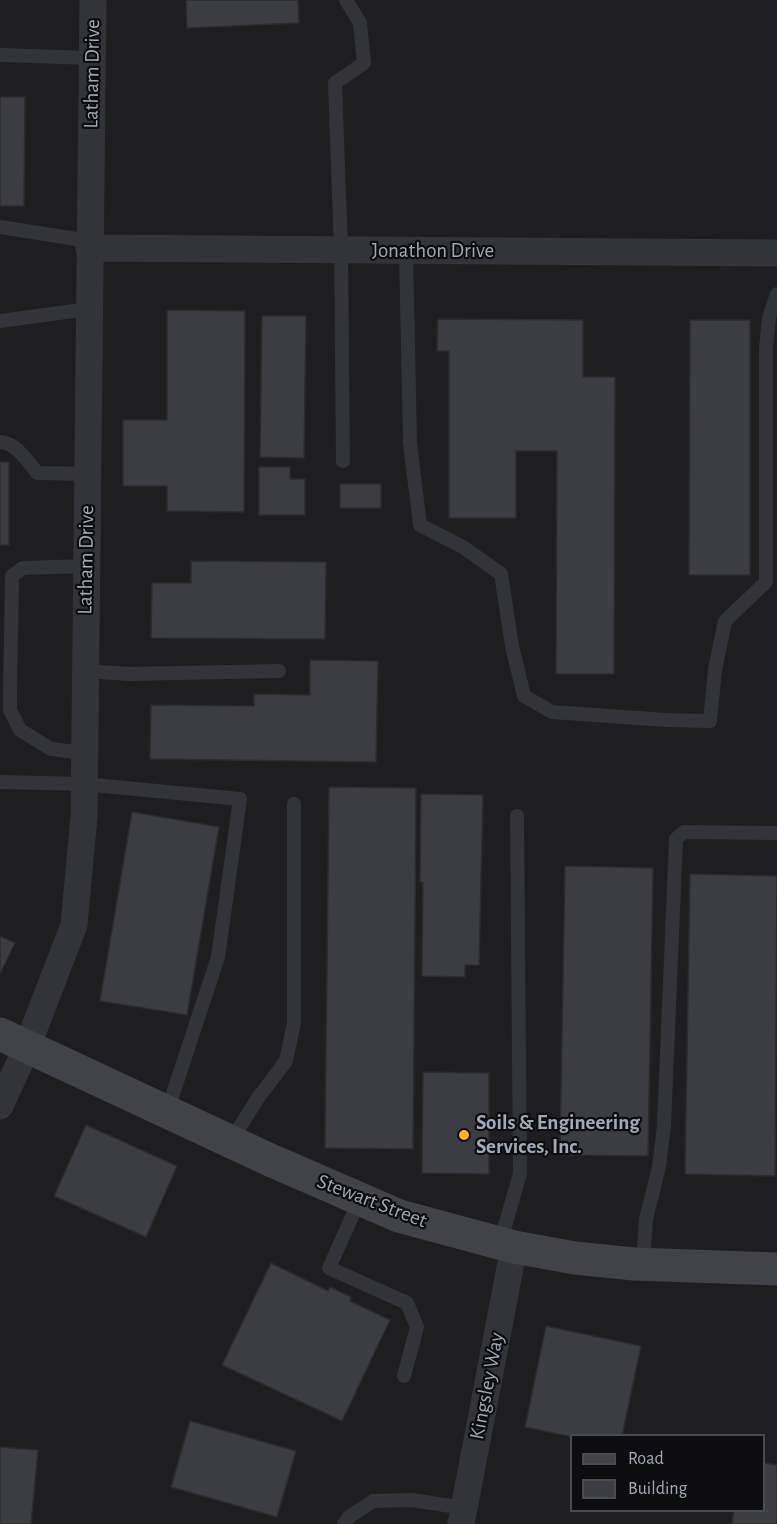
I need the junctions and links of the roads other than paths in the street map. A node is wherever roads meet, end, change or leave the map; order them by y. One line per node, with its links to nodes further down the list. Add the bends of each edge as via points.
1 (93, 0): 4 (street, Latham Drive)
2 (346, 0): 7 (lane, via 360,23 364,63 335,83)
3 (0, 56): 4 (lane)
4 (92, 58): 6 (street, Latham Drive)
5 (0, 227): 6 (lane)
6 (89, 245): 7 (street, Jonathon Drive); 11 (street, Latham Drive)
7 (341, 250): 8 (street, Jonathon Drive); 14 (lane)
8 (406, 250): 9 (street, Jonathon Drive); 10 (lane, via 410,443 420,525 464,547 501,574 524,696 552,712 710,721 725,621 766,582 766,348 769,318)
9 (777, 253)
10 (777, 294)
11 (88, 309): 12 (lane); 15 (street, Latham Drive)
12 (0, 321)
13 (0, 441): 15 (lane, via 6,442 38,472)
14 (342, 461)
15 (87, 474): 16 (street, Latham Drive)
16 (86, 566): 17 (street, Latham Drive); 19 (lane, via 23,568 12,576 10,694 10,710 20,730 51,748)
17 (85, 671): 18 (lane); 19 (street, Latham Drive)
18 (279, 671)
19 (84, 753): 21 (street, Latham Drive)
20 (0, 782): 21 (lane)
21 (84, 784): 25 (street, Latham Drive, via 74,925); 27 (lane, via 240,799 218,957)
22 (294, 804): 28 (lane, via 294,1023 286,1061)
23 (517, 816): 30 (lane, via 520,1174)
24 (777, 833): 31 (lane, via 684,832 676,839 664,1126 646,1219)
25 (14, 1040): 26 (street, Latham Drive); 27 (street, Stewart Street)
26 (0, 1106)
27 (167, 1112): 28 (street, Stewart Street)
28 (231, 1141): 29 (street, Stewart Street)
29 (360, 1198): 30 (street, Stewart Street, via 399,1216); 33 (lane, via 329,1268 407,1303 417,1327)
30 (507, 1245): 31 (street, Stewart Street, via 575,1258); 34 (street, Kingsley Way)
31 (644, 1264): 32 (street, Stewart Street)
32 (777, 1269)
33 (404, 1376)
34 (463, 1516): 35 (lane, via 412,1500 374,1501)
35 (344, 1524)

